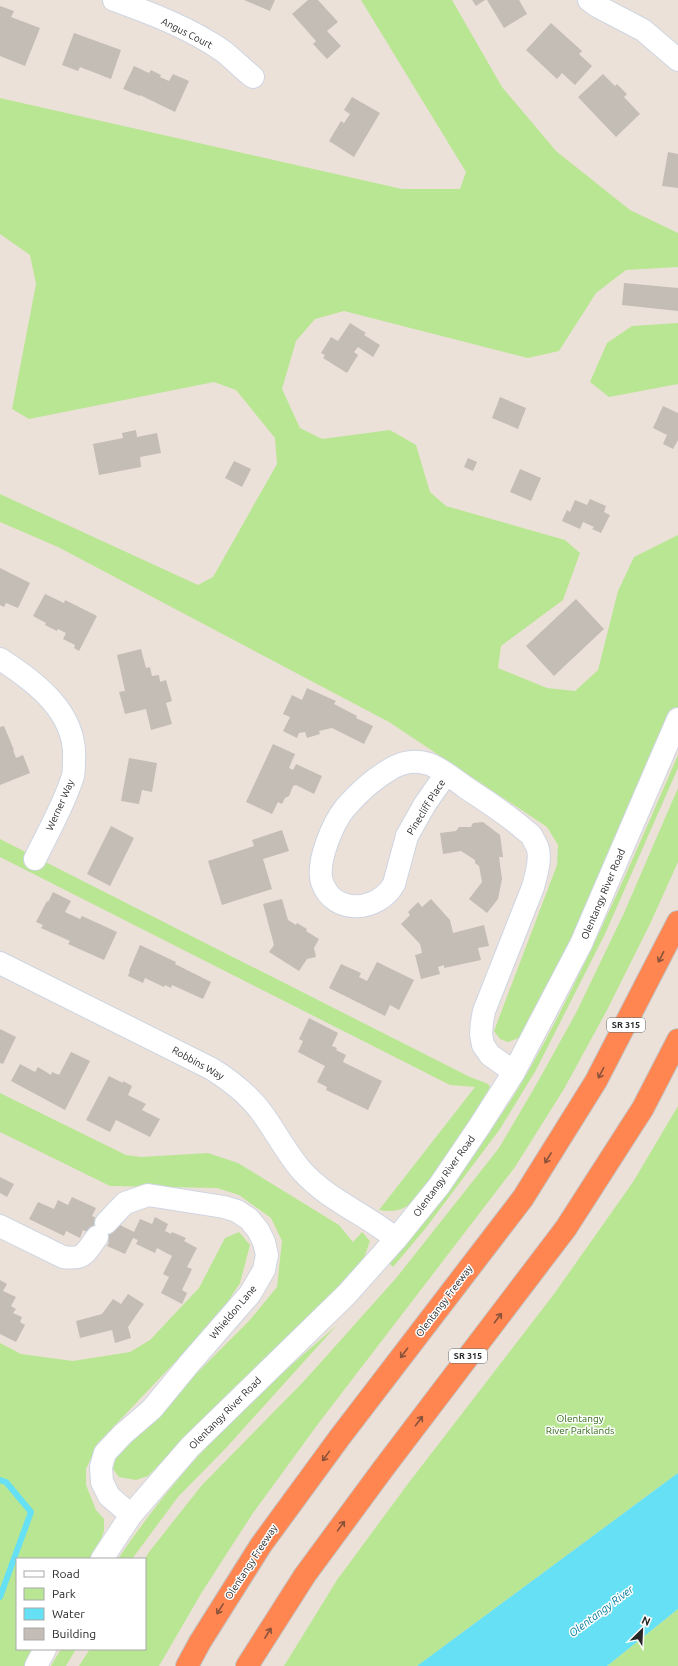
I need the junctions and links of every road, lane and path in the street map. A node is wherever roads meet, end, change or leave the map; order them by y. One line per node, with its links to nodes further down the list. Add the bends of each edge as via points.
1 (114, 0): 4 (street, Angus Court, via 189,32 222,51)
2 (589, 0): 3 (street, via 643,30)
3 (678, 60)
4 (253, 77)
5 (0, 659): 8 (street, Werner Way, via 41,689 59,710 70,731 75,750 73,774 64,799)
6 (678, 719): 12 (street, Olentangy River Road, via 581,944)
7 (446, 774): 7 (street, Pinecliff Place, via 429,764 404,763 393,768 357,795 344,810 328,840 322,858 322,882 331,896 346,905 362,907 378,901 390,891 407,836); 12 (street, Pinecliff Place, via 508,816 530,835 537,847 538,861 533,888 484,1011 482,1022 482,1039 490,1055)
8 (35, 859)
9 (678, 922): 19 (highway, Olentangy Freeway / SR 315, one-way to 19, via 596,1081 523,1198 340,1437 261,1545)
10 (0, 963): 14 (street, Robbins Way, via 212,1069 236,1085 262,1112 302,1171 323,1191 382,1227)
11 (678, 1040): 20 (highway, SR 315, one-way to 11, via 305,1575 387,1462 566,1228 643,1108)
12 (514, 1072): 14 (street, Olentangy River Road, via 439,1186)
13 (0, 1226): 15 (street, Whieldon Lane, via 63,1257 74,1259 84,1254 125,1203 148,1195 237,1211 249,1219 264,1242 264,1270 250,1294 152,1409 105,1453 101,1467 102,1482 109,1496)
14 (396, 1239): 15 (street, Olentangy River Road, via 347,1294 190,1448)
15 (131, 1515): 16 (street, Olentangy River Road)
16 (103, 1558)
17 (44, 1650): 18 (street)
18 (36, 1666)
19 (187, 1666)
20 (248, 1666)

